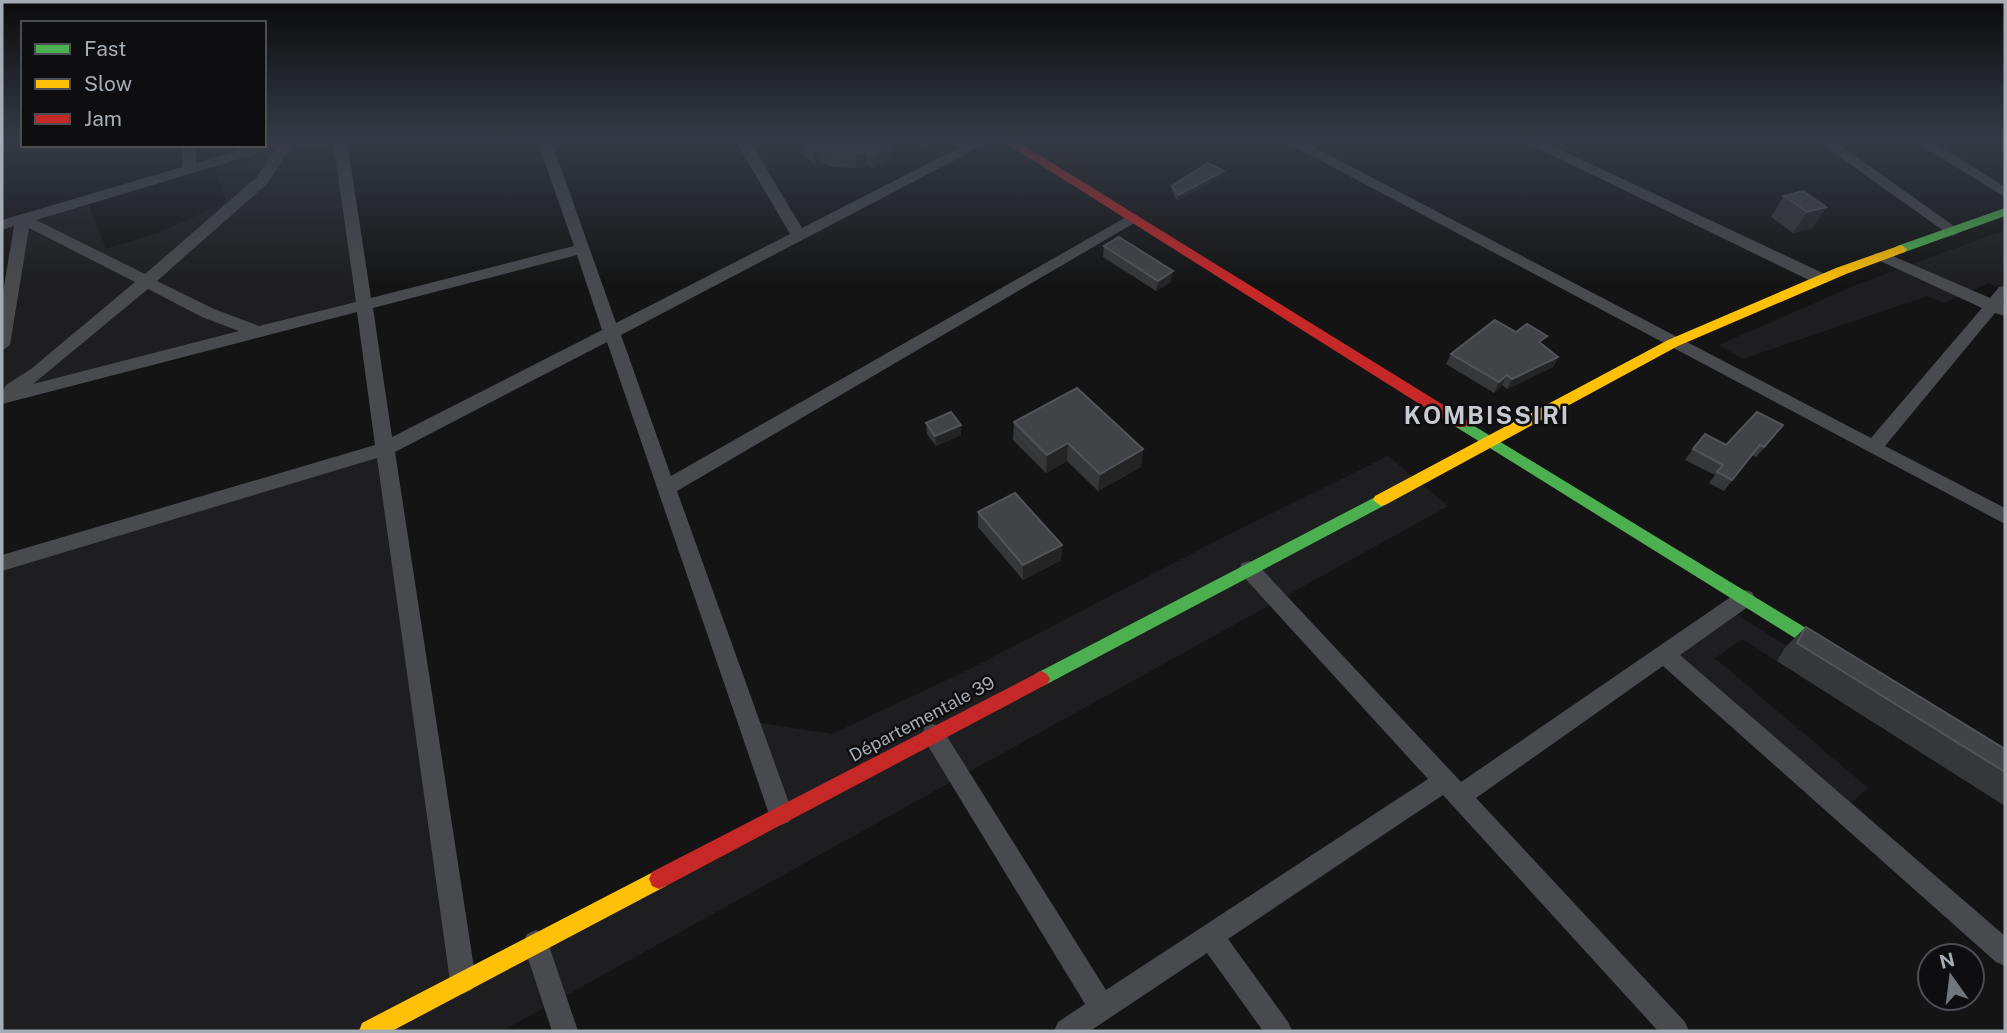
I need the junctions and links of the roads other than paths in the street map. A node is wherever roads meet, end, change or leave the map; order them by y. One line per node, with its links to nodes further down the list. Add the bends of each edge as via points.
1 (125, 188): 12 (street)
2 (253, 188): 20 (street)
3 (347, 188): 22 (street)
4 (561, 188): 17 (street)
5 (770, 188): 16 (street)
6 (894, 188): 16 (street)
7 (1083, 188): 13 (main road)
8 (1379, 188): 26 (street)
9 (1628, 188): 19 (street)
10 (1891, 188): 15 (street)
11 (2005, 212): 15 (main road, Départementale 39)
12 (23, 219): 14 (street); 20 (street); 27 (street)
13 (1133, 219): 29 (main road); 32 (street)
14 (2, 225)
15 (1953, 231): 18 (main road, Départementale 39)
16 (799, 237): 25 (street)
17 (582, 248): 22 (street); 25 (street)
18 (1881, 256): 19 (main road, Départementale 39); 23 (street)
19 (1821, 279): 26 (main road, Départementale 39)
20 (146, 281): 24 (street); 28 (street, via 37,373)
21 (2005, 292): 23 (street)
22 (363, 305): 24 (street); 31 (street)
23 (1999, 309): 30 (street)
24 (257, 332): 28 (street)
25 (611, 333): 31 (street); 32 (street)
26 (1673, 343): 29 (main road, Départementale 39); 30 (street)
27 (2, 345)
28 (2, 396)
29 (1492, 442): 35 (main road, Départementale 39); 36 (main road)
30 (1873, 448): 33 (street)
31 (384, 450): 34 (street); 45 (street)
32 (666, 488): 41 (street)
33 (2005, 517)
34 (2, 563)
35 (1249, 569): 39 (main road, Départementale 39); 40 (street)
36 (1745, 598): 37 (street); 38 (main road)
37 (1664, 654): 40 (street); 44 (street)
38 (1851, 664)
39 (933, 734): 41 (main road, Départementale 39); 46 (street)
40 (1452, 789): 42 (street); 51 (street)
41 (781, 814): 43 (main road, Départementale 39)
42 (1210, 936): 46 (street); 50 (street)
43 (536, 943): 45 (main road, Départementale 39); 48 (street)
44 (2005, 953)
45 (463, 981): 47 (main road, Départementale 39)
46 (1102, 1008): 49 (street)
47 (370, 1031)
48 (565, 1031)
49 (1067, 1031)
50 (1279, 1031)
51 (1676, 1031)

